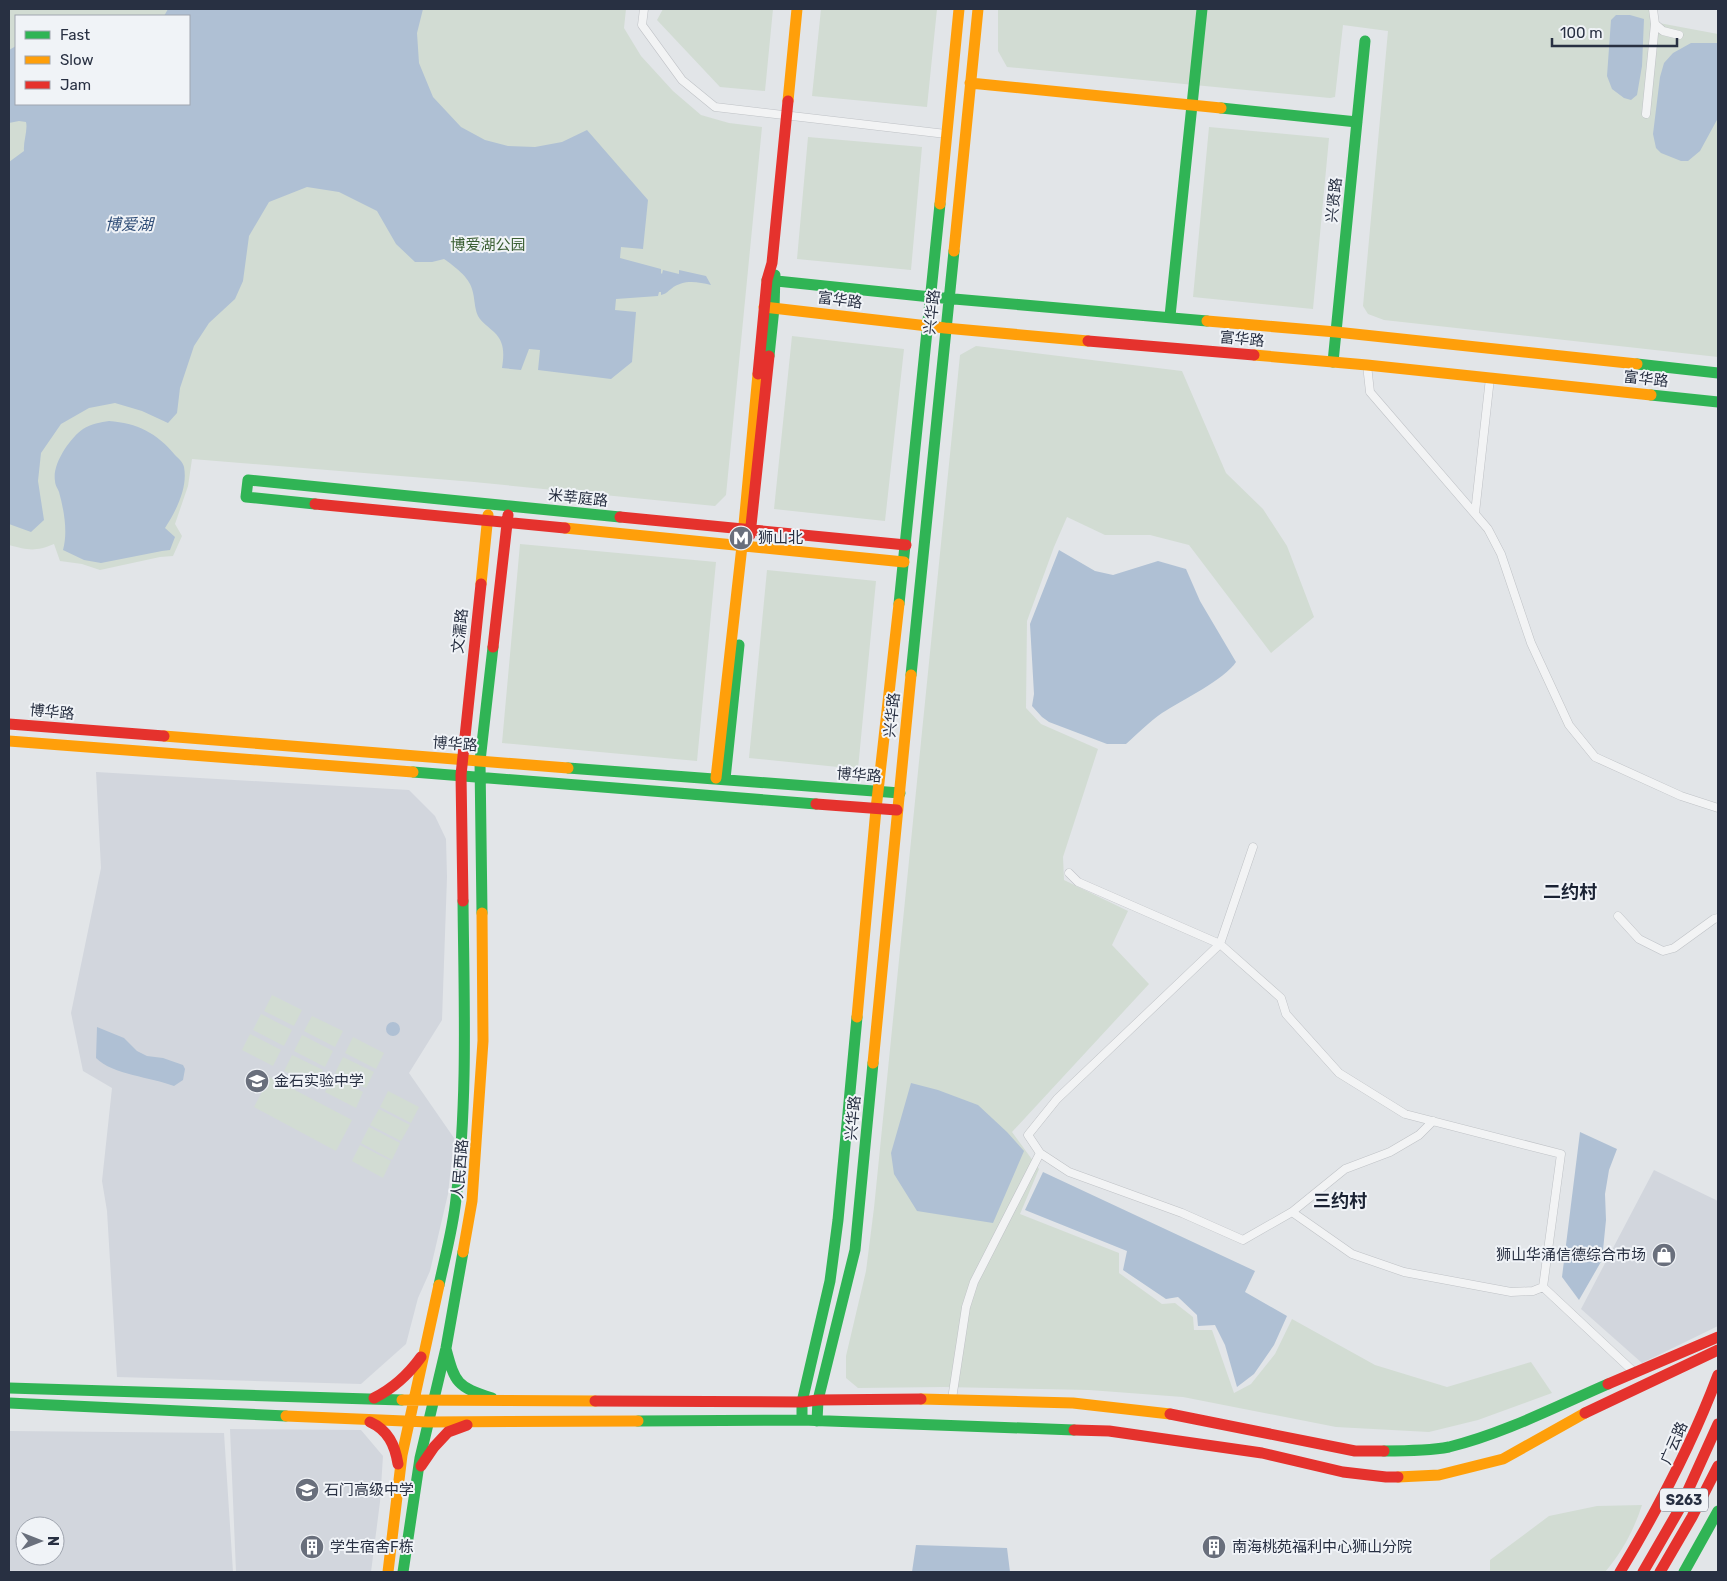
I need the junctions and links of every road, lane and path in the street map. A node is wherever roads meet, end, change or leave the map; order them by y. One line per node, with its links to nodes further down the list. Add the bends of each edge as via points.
1 (644, 9): 13 (street, via 642,25 682,80 715,107)
2 (797, 9): 13 (street)
3 (959, 9): 15 (street, 兴华路)
4 (978, 9): 10 (street, 兴华路)
5 (1202, 9): 11 (street)
6 (1653, 9): 7 (street)
7 (1655, 24): 8 (street); 12 (street)
8 (1679, 35)
9 (1365, 41): 14 (street, 兴贤路)
10 (970, 83): 11 (street); 18 (street, 兴华路)
11 (1192, 106): 14 (street); 20 (street)
12 (1646, 114)
13 (786, 115): 15 (street); 16 (street)
14 (1357, 122): 23 (street, 兴贤路)
15 (946, 134): 17 (street, 兴华路)
16 (772, 280): 17 (street, 富华路); 19 (street)
17 (931, 296): 18 (street, 富华路); 21 (street, 兴华路)
18 (948, 297): 20 (street, 富华路); 22 (street, 兴华路)
19 (769, 307): 21 (street, 富华路); 34 (street)
20 (1170, 316): 23 (street, 富华路)
21 (927, 326): 22 (street, 富华路); 35 (street, 兴华路)
22 (945, 328): 24 (street, 富华路); 46 (street, 兴华路)
23 (1336, 332): 24 (street, 兴贤路); 26 (street, 富华路)
24 (1332, 362): 25 (street, 富华路)
25 (1368, 365): 27 (street, 富华路); 31 (street, via 1370,392)
26 (1718, 373)
27 (1490, 378): 28 (street, 富华路); 31 (street)
28 (1718, 402)
29 (490, 504): 30 (street, 米莘庭路); 32 (street, 文濡路); 32 (street, 米莘庭路, via 248,480 246,497)
30 (509, 506): 33 (street); 34 (street, 米莘庭路)
31 (1475, 513): 47 (street, via 1501,554 1531,643 1574,732 1595,757 1682,796)
32 (488, 521): 33 (street); 40 (street, 文濡路)
33 (507, 523): 36 (street); 41 (street)
34 (747, 529): 35 (street, 米莘庭路); 36 (street)
35 (906, 545): 37 (street, 兴华路)
36 (746, 547): 37 (street); 44 (street)
37 (904, 562): 45 (street, 兴华路)
38 (9, 724): 40 (street, 博华路)
39 (9, 741): 42 (street, 博华路)
40 (461, 760): 41 (street, 博华路); 42 (street, 文濡路)
41 (480, 761): 43 (street, 人民西路); 44 (street, 博华路)
42 (460, 775): 43 (street, 博华路); 61 (street, 文濡路, via 465,1042 460,1160 456,1201)
43 (480, 777): 48 (street, 博华路); 60 (street, 人民西路, via 484,1041 472,1201)
44 (721, 779): 45 (street, 博华路)
45 (879, 792): 46 (street, 博华路); 48 (street, 兴华路)
46 (900, 793): 49 (street, 兴华路)
47 (1718, 808)
48 (876, 809): 49 (street, 博华路); 72 (street, 兴华路, via 836,1237 830,1281)
49 (897, 810): 68 (street, 兴华路, via 855,1250)
50 (1253, 847): 54 (street)
51 (1069, 873): 54 (street, via 1078,882)
52 (1618, 916): 53 (street, via 1639,939 1663,951 1674,948)
53 (1718, 918)
54 (1220, 944): 55 (street, via 1281,998 1286,1014 1339,1073 1405,1114); 56 (street, via 1057,1099 1028,1135)
55 (1433, 1121): 57 (street, via 1419,1135 1390,1152 1344,1169); 58 (street, via 1561,1154)
56 (1040, 1154): 57 (street, via 1069,1172 1182,1213 1243,1240); 66 (street, via 974,1282 966,1307)
57 (1292, 1212): 58 (street, via 1352,1254 1404,1272 1510,1292)
58 (1543, 1287): 63 (street)
59 (1718, 1337): 63 (street)
60 (446, 1348): 70 (street, 人民西路); 71 (street, via 459,1385)
61 (426, 1349): 67 (street, via 410,1373 388,1392); 69 (street, 文濡路)
62 (1718, 1350): 76 (street, via 1582,1414 1503,1458 1439,1475 1386,1477 1343,1472 1262,1453 1109,1431)
63 (1635, 1374): 66 (street, via 1494,1433 1448,1447 1407,1451 1355,1451 1171,1414 1073,1403)
64 (1718, 1375): 88 (street, 广云路 / S263, via 1676,1474)
65 (9, 1388): 67 (street)
66 (952, 1399): 68 (street)
67 (370, 1400): 69 (street)
68 (818, 1400): 72 (street); 76 (street, 兴华路)
69 (415, 1401): 70 (street); 77 (street, 文濡路)
70 (433, 1401): 71 (street); 78 (street, 人民西路)
71 (505, 1401): 72 (street)
72 (802, 1402): 75 (street, 兴华路)
73 (9, 1403): 74 (street)
74 (364, 1419): 77 (street); 83 (street, via 378,1424 390,1438)
75 (802, 1420): 76 (street); 79 (street)
76 (817, 1421)
77 (410, 1422): 78 (street); 83 (street, 文濡路)
78 (428, 1422): 79 (street); 82 (street, 人民西路)
79 (475, 1422): 82 (street, via 448,1432)
80 (1718, 1424): 89 (street, S263, via 1680,1508)
81 (1718, 1466): 85 (street, S263)
82 (418, 1469): 87 (street, 人民西路)
83 (400, 1476): 86 (street, 文濡路)
84 (1718, 1511): 92 (street, S263)
85 (1692, 1517): 90 (street, S263); 91 (street)
86 (388, 1572)
87 (403, 1572)
88 (1620, 1572)
89 (1643, 1572)
90 (1660, 1572)
91 (1669, 1572)
92 (1684, 1572)

